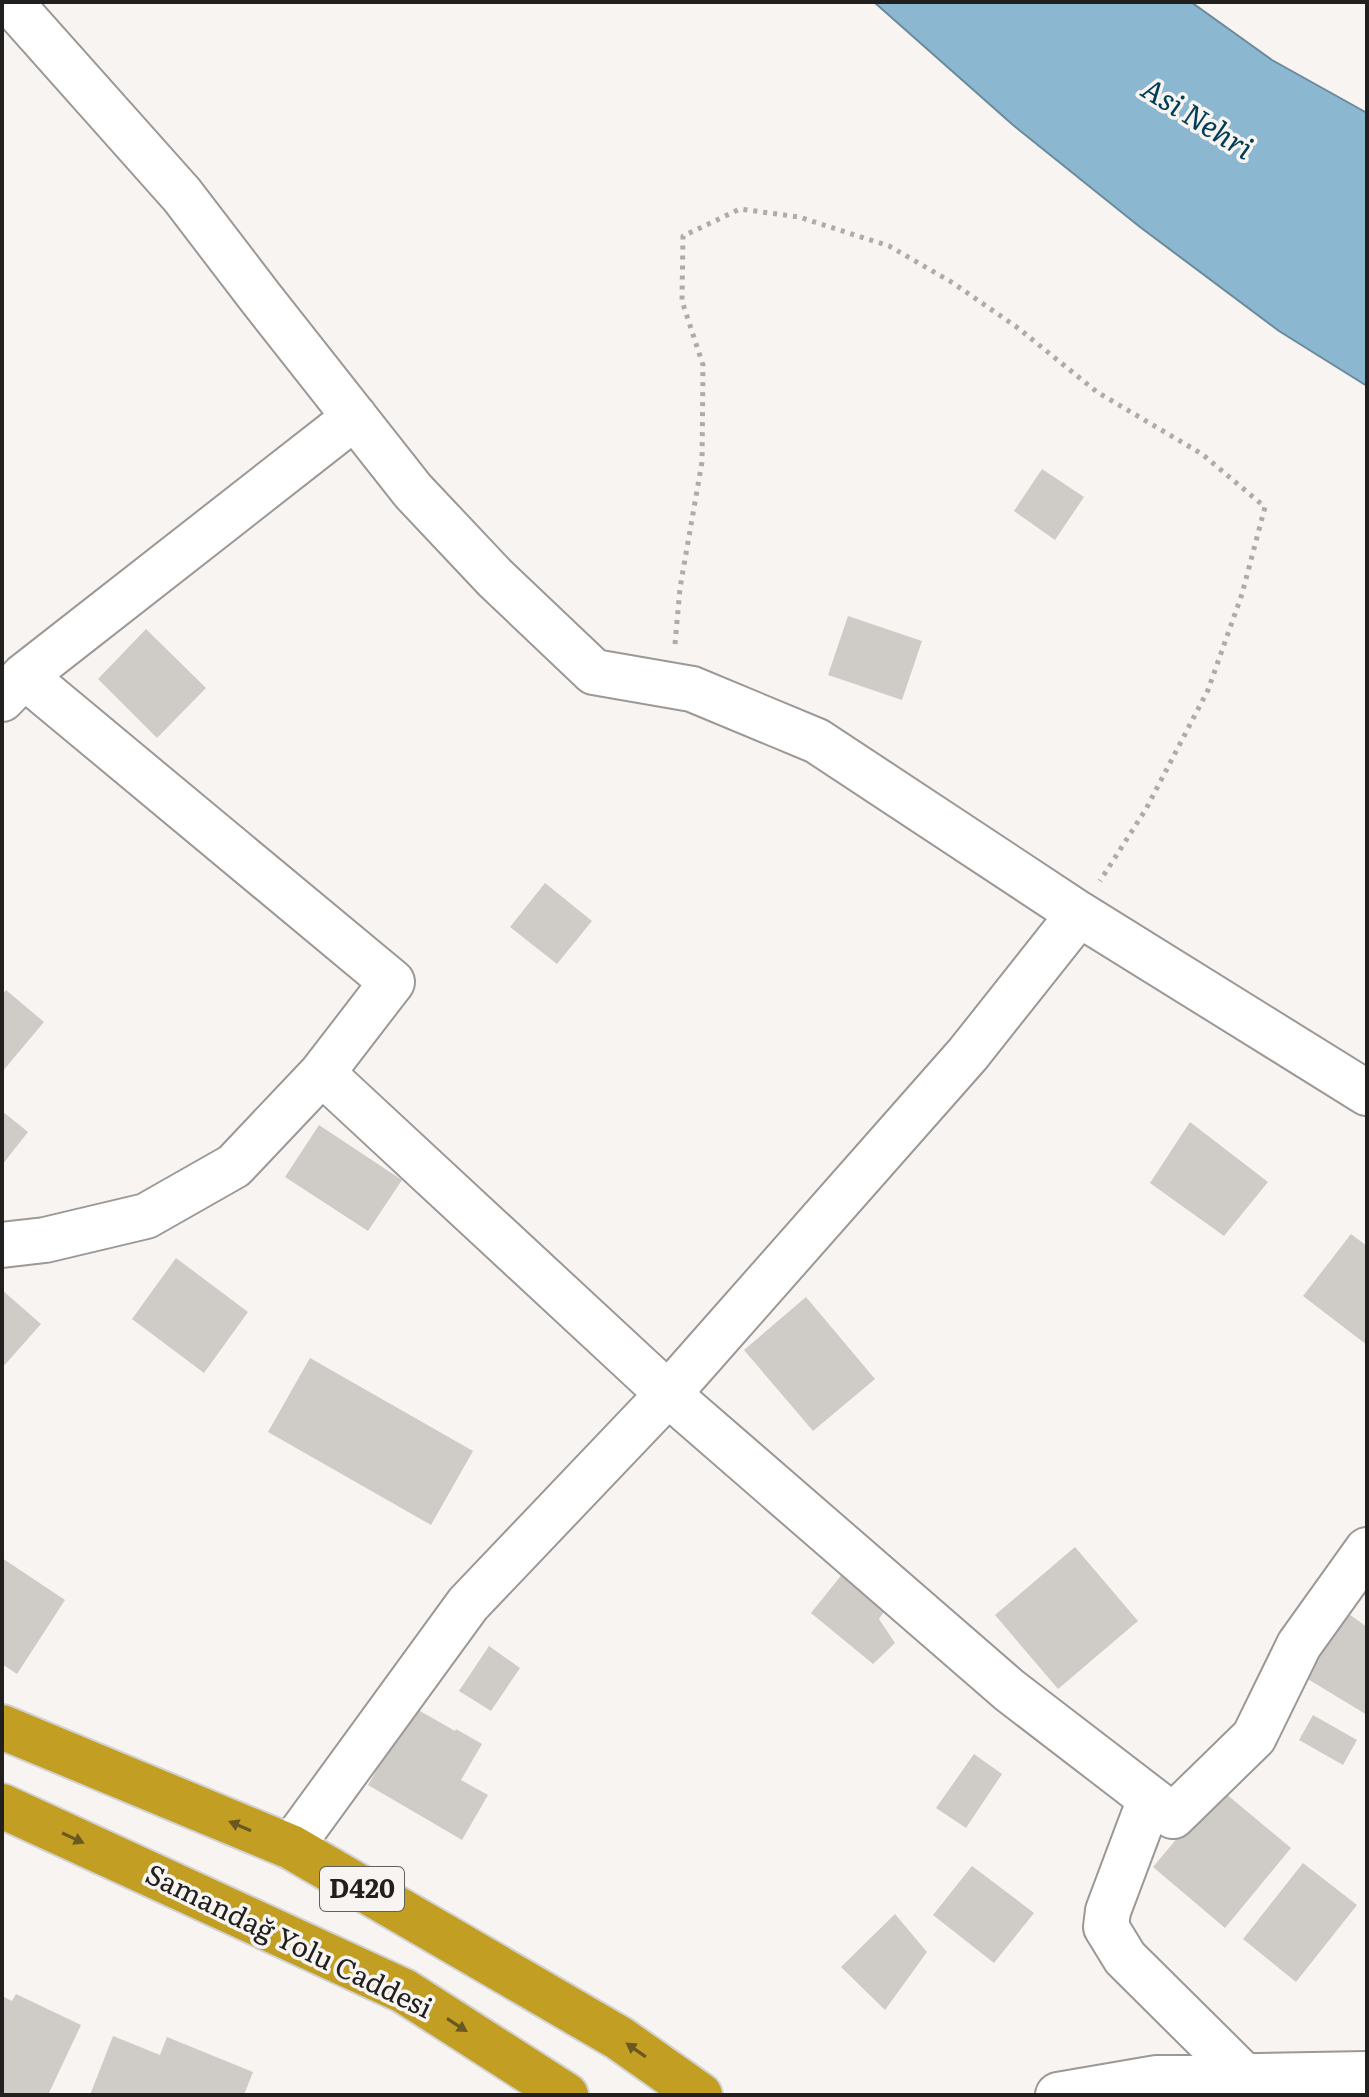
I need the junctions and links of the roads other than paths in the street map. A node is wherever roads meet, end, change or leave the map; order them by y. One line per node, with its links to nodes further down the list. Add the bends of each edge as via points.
1 (10, 2): 2 (street, via 182,195)
2 (355, 417): 3 (street); 4 (street, via 413,491 594,672 692,689 817,741)
3 (13, 687): 5 (street, via 392,982)
4 (1079, 914): 6 (street); 8 (street, via 968,1054)
5 (322, 1073): 7 (street, via 234,1166 146,1216); 8 (street)
6 (1367, 1093)
7 (2, 1245)
8 (668, 1394): 11 (street, via 1009,1690); 13 (street, via 468,1604)
9 (1367, 1550): 11 (street, via 1299,1645 1254,1737 1173,1816)
10 (2, 1727): 13 (highway, D420, one-way to 10)
11 (1150, 1799): 14 (street, via 1106,1927 1125,1958)
12 (2, 1806): 16 (highway, Samandağ Yolu Caddesi / D420, one-way to 16, via 404,1991)
13 (291, 1847): 17 (highway, D420, one-way to 13, via 619,2038)
14 (1244, 2076): 15 (street); 18 (street, via 1157,2078)
15 (1351, 2081)
16 (566, 2095)
17 (700, 2095)
18 (1058, 2095)

